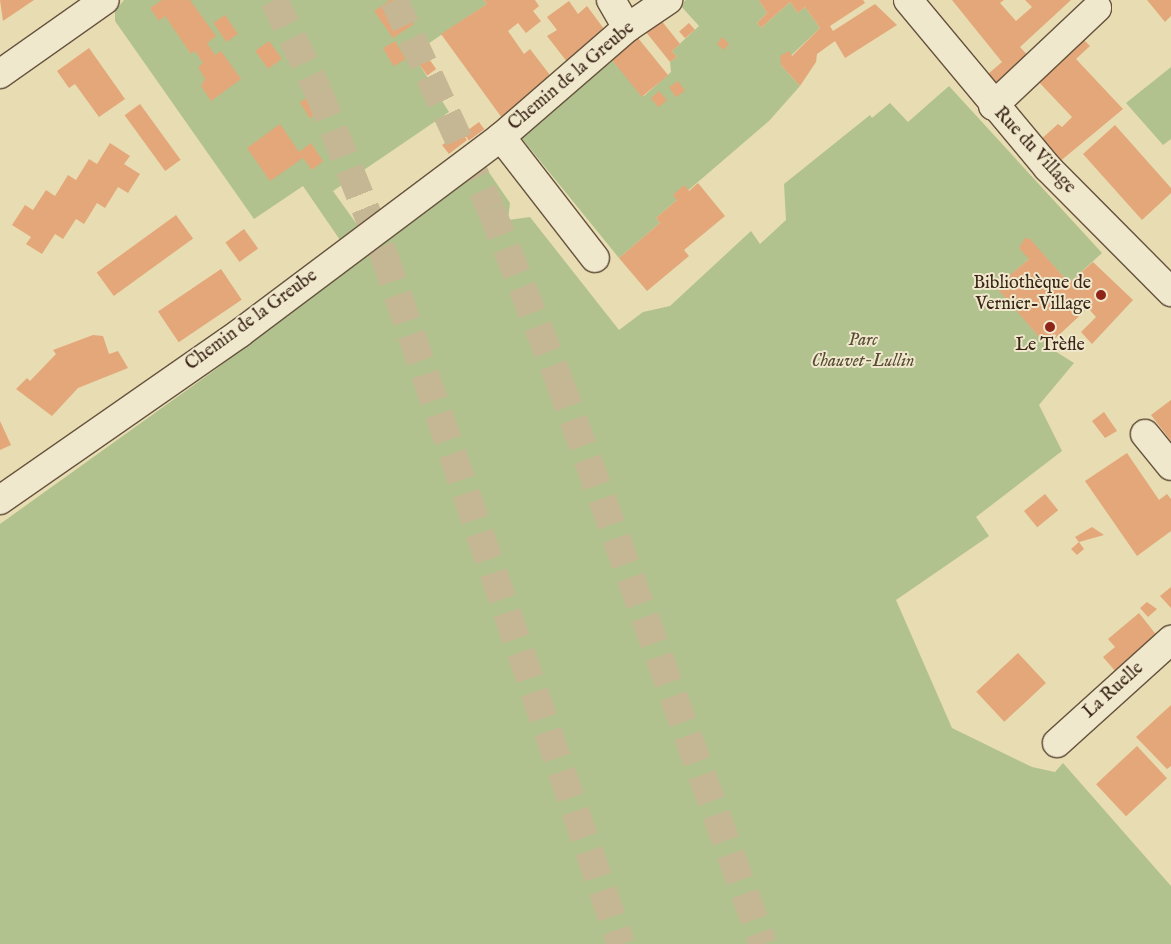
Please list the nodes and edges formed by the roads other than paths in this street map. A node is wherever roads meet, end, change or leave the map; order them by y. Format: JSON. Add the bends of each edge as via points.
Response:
{"nodes":[{"id":1,"x":105,"y":0,"type":"edge"},
{"id":2,"x":611,"y":0,"type":"edge"},
{"id":3,"x":668,"y":0,"type":"edge"},
{"id":4,"x":908,"y":0,"type":"edge"},
{"id":5,"x":1097,"y":8,"type":"dead end"},
{"id":6,"x":626,"y":28,"type":"junction"},
{"id":7,"x":0,"y":74,"type":"edge"},
{"id":8,"x":993,"y":106,"type":"junction"},
{"id":9,"x":501,"y":137,"type":"junction"},
{"id":10,"x":595,"y":258,"type":"dead end"},
{"id":11,"x":1171,"y":292,"type":"edge"},
{"id":12,"x":1145,"y":434,"type":"dead end"},
{"id":13,"x":1171,"y":466,"type":"edge"},
{"id":14,"x":0,"y":500,"type":"edge"},
{"id":15,"x":1171,"y":640,"type":"edge"},
{"id":16,"x":1057,"y":742,"type":"dead end"}],
"edges":[{"from":1,"to":7,"type":"street"},
{"from":2,"to":6,"type":"street"},
{"from":3,"to":6,"type":"street","name":"Chemin de la Greube"},
{"from":4,"to":8,"type":"street","name":"Rue du Village"},
{"from":5,"to":8,"type":"street"},
{"from":6,"to":9,"type":"street","name":"Chemin de la Greube"},
{"from":8,"to":11,"type":"street","name":"Rue du Village"},
{"from":9,"to":10,"type":"street","name":"Chemin de la Greube"},
{"from":9,"to":14,"type":"street","name":"Chemin de la Greube","via":[[240,333]]},
{"from":12,"to":13,"type":"street"},
{"from":15,"to":16,"type":"street","name":"La Ruelle"}]}
